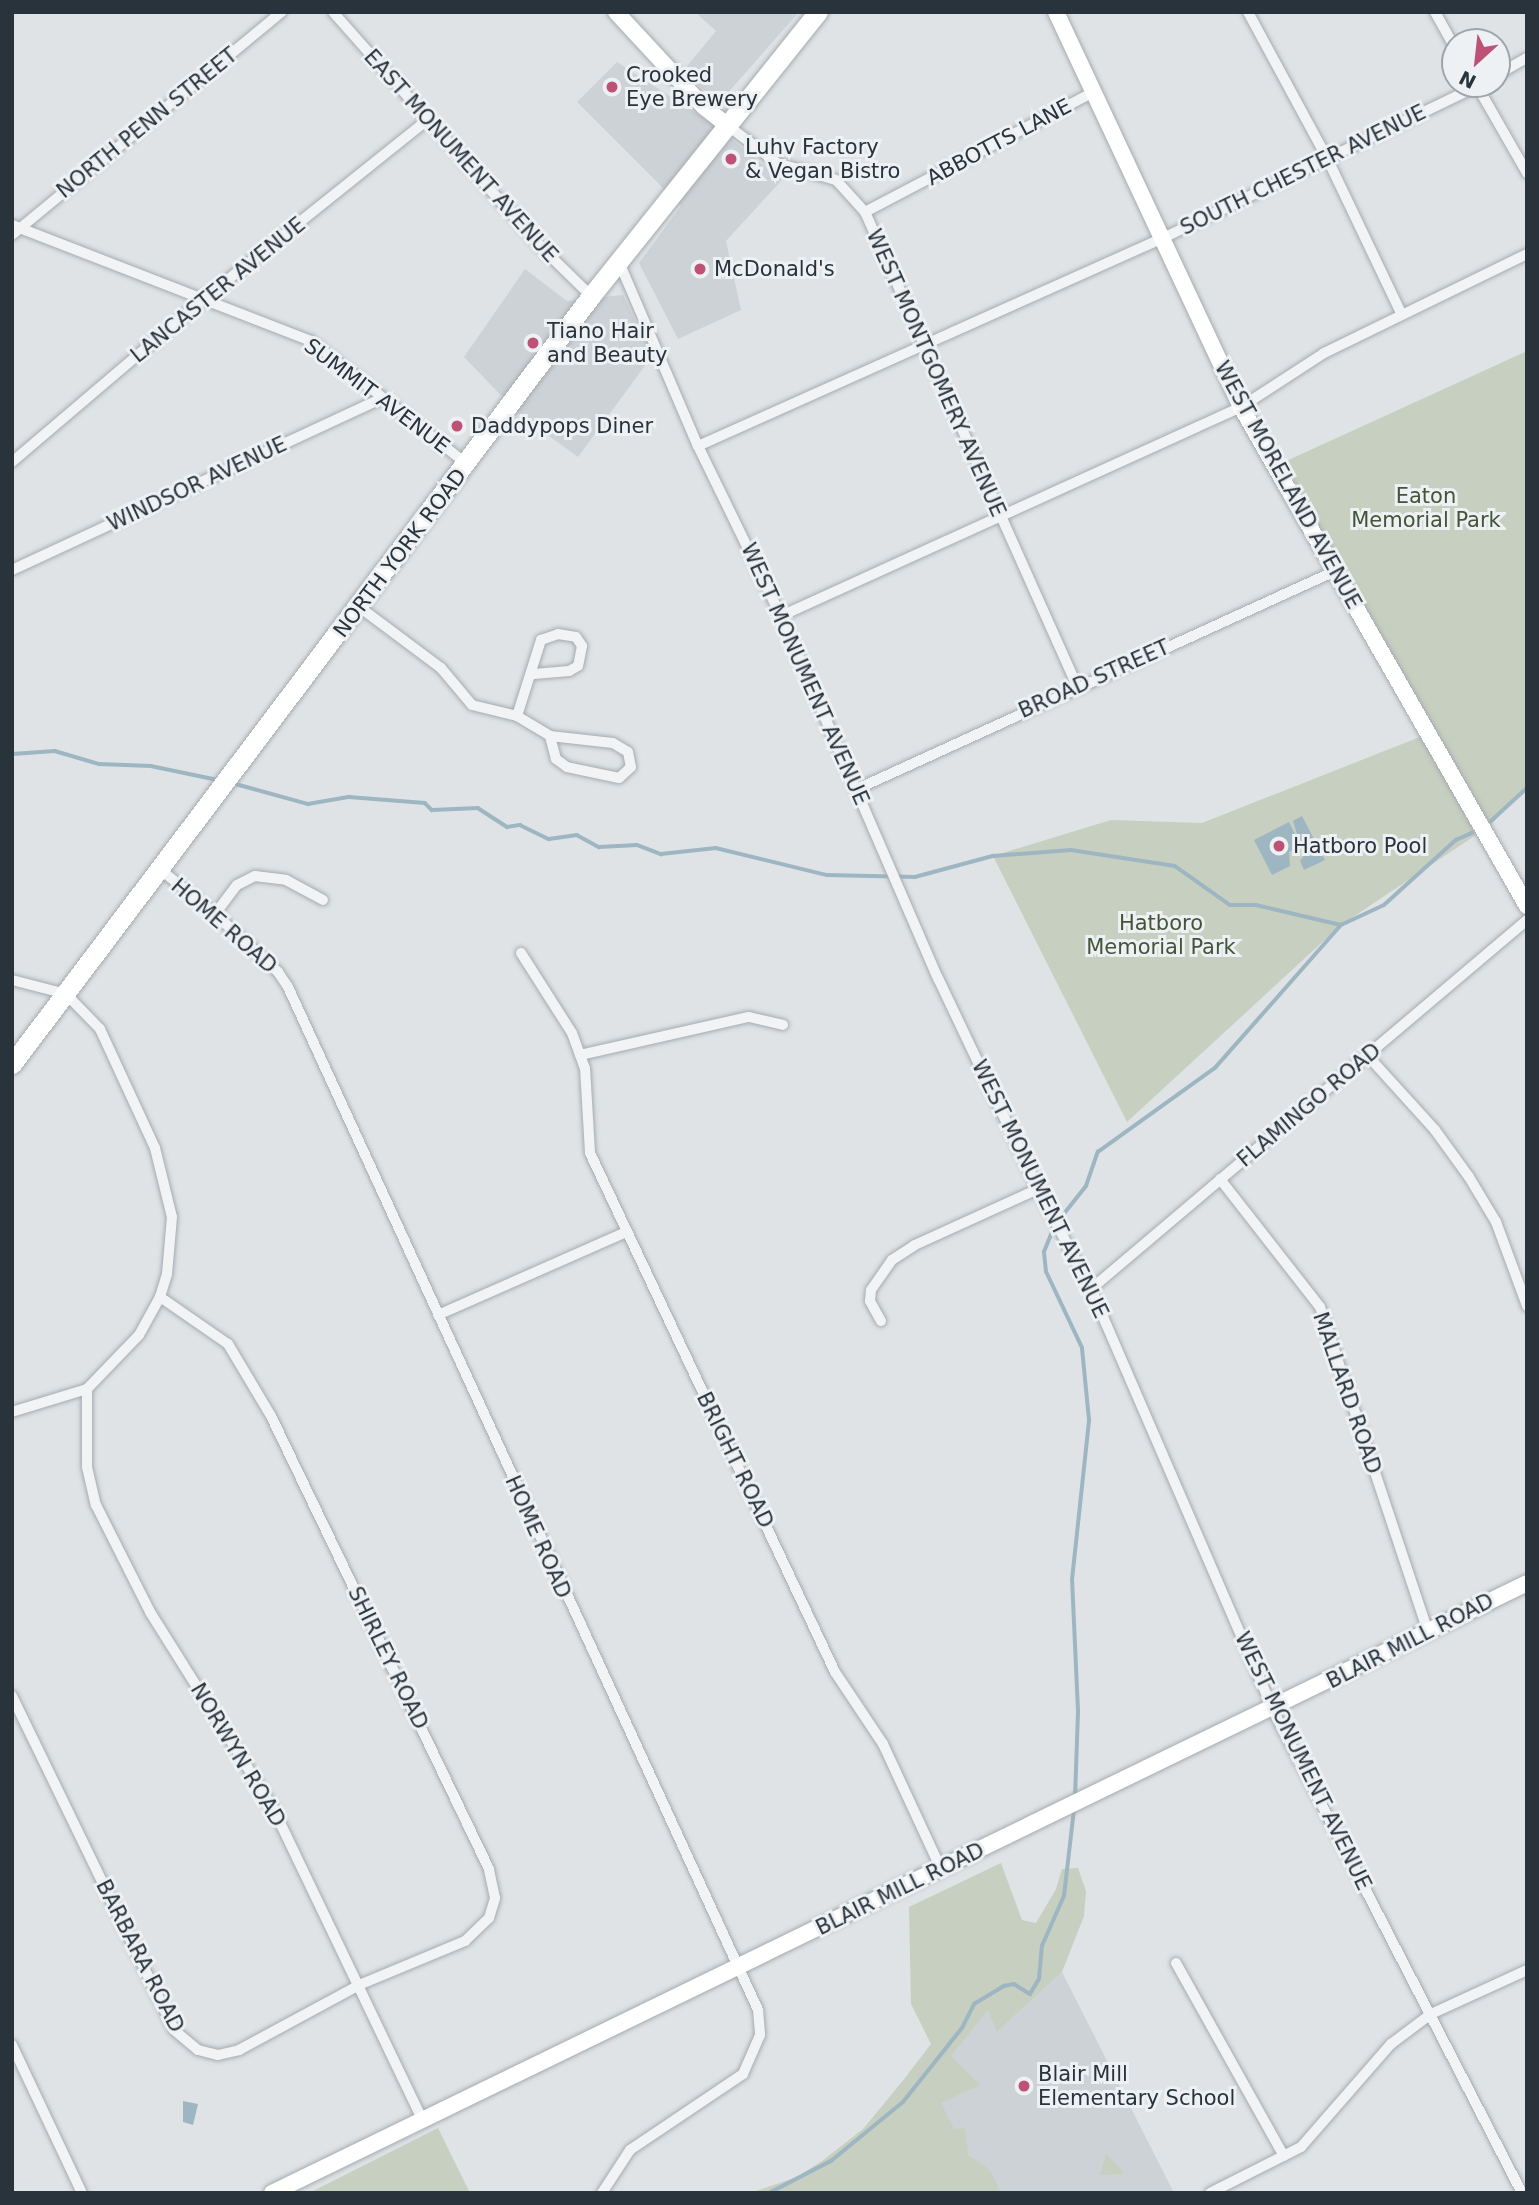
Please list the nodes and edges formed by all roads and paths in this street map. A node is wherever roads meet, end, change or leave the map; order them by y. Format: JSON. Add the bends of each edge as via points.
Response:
{"nodes":[{"id":1,"x":282,"y":12,"type":"edge"},
{"id":2,"x":333,"y":12,"type":"edge"},
{"id":3,"x":616,"y":12,"type":"edge"},
{"id":4,"x":818,"y":12,"type":"edge"},
{"id":5,"x":1248,"y":12,"type":"edge"},
{"id":6,"x":1435,"y":12,"type":"edge"},
{"id":7,"x":1060,"y":14,"type":"edge"},
{"id":8,"x":1444,"y":28,"type":"edge"},
{"id":9,"x":1527,"y":58,"type":"edge"},
{"id":10,"x":1511,"y":67,"type":"edge"},
{"id":11,"x":1095,"y":91,"type":"junction"},
{"id":12,"x":1452,"y":98,"type":"edge"},
{"id":13,"x":1485,"y":98,"type":"edge"},
{"id":14,"x":427,"y":120,"type":"junction"},
{"id":15,"x":727,"y":124,"type":"junction"},
{"id":16,"x":1328,"y":160,"type":"junction"},
{"id":17,"x":1527,"y":173,"type":"edge"},
{"id":18,"x":865,"y":212,"type":"junction"},
{"id":19,"x":15,"y":229,"type":"edge"},
{"id":20,"x":1163,"y":238,"type":"junction"},
{"id":21,"x":1527,"y":254,"type":"edge"},
{"id":22,"x":619,"y":262,"type":"junction"},
{"id":23,"x":591,"y":296,"type":"junction"},
{"id":24,"x":205,"y":298,"type":"junction"},
{"id":25,"x":1401,"y":313,"type":"junction"},
{"id":26,"x":922,"y":343,"type":"junction"},
{"id":27,"x":382,"y":398,"type":"junction"},
{"id":28,"x":1241,"y":407,"type":"junction"},
{"id":29,"x":698,"y":446,"type":"junction"},
{"id":30,"x":12,"y":462,"type":"edge"},
{"id":31,"x":467,"y":464,"type":"junction"},
{"id":32,"x":998,"y":515,"type":"junction"},
{"id":33,"x":12,"y":570,"type":"edge"},
{"id":34,"x":1333,"y":572,"type":"junction"},
{"id":35,"x":358,"y":606,"type":"junction"},
{"id":36,"x":781,"y":616,"type":"junction"},
{"id":37,"x":531,"y":674,"type":"junction"},
{"id":38,"x":1077,"y":686,"type":"junction"},
{"id":39,"x":517,"y":716,"type":"junction"},
{"id":40,"x":550,"y":736,"type":"junction"},
{"id":41,"x":857,"y":789,"type":"junction"},
{"id":42,"x":161,"y":870,"type":"junction"},
{"id":43,"x":323,"y":900,"type":"dead end"},
{"id":44,"x":1527,"y":906,"type":"edge"},
{"id":45,"x":215,"y":914,"type":"junction"},
{"id":46,"x":1527,"y":920,"type":"edge"},
{"id":47,"x":521,"y":953,"type":"dead end"},
{"id":48,"x":12,"y":980,"type":"edge"},
{"id":49,"x":66,"y":994,"type":"junction"},
{"id":50,"x":783,"y":1025,"type":"dead end"},
{"id":51,"x":580,"y":1055,"type":"junction"},
{"id":52,"x":1368,"y":1056,"type":"junction"},
{"id":53,"x":12,"y":1063,"type":"edge"},
{"id":54,"x":1220,"y":1180,"type":"junction"},
{"id":55,"x":1038,"y":1189,"type":"junction"},
{"id":56,"x":626,"y":1233,"type":"junction"},
{"id":57,"x":1091,"y":1289,"type":"junction"},
{"id":58,"x":160,"y":1297,"type":"junction"},
{"id":59,"x":1527,"y":1306,"type":"edge"},
{"id":60,"x":438,"y":1315,"type":"junction"},
{"id":61,"x":881,"y":1321,"type":"dead end"},
{"id":62,"x":87,"y":1389,"type":"junction"},
{"id":63,"x":12,"y":1412,"type":"edge"},
{"id":64,"x":1527,"y":1583,"type":"edge"},
{"id":65,"x":1428,"y":1631,"type":"junction"},
{"id":66,"x":12,"y":1696,"type":"edge"},
{"id":67,"x":1273,"y":1710,"type":"junction"},
{"id":68,"x":941,"y":1869,"type":"junction"},
{"id":69,"x":1176,"y":1963,"type":"dead end"},
{"id":70,"x":740,"y":1968,"type":"junction"},
{"id":71,"x":1527,"y":1970,"type":"edge"},
{"id":72,"x":359,"y":1985,"type":"junction"},
{"id":73,"x":1431,"y":2014,"type":"junction"},
{"id":74,"x":12,"y":2045,"type":"edge"},
{"id":75,"x":421,"y":2116,"type":"junction"},
{"id":76,"x":1284,"y":2156,"type":"junction"},
{"id":77,"x":1522,"y":2186,"type":"edge"},
{"id":78,"x":82,"y":2193,"type":"edge"},
{"id":79,"x":272,"y":2193,"type":"edge"},
{"id":80,"x":601,"y":2193,"type":"edge"},
{"id":81,"x":1210,"y":2193,"type":"edge"}],
"edges":[{"from":1,"to":19,"type":"street","name":"NORTH PENN STREET"},
{"from":2,"to":14,"type":"street","name":"EAST MONUMENT AVENUE"},
{"from":3,"to":15,"type":"main road","via":[[704,107]]},
{"from":4,"to":15,"type":"highway","name":"NORTH YORK ROAD"},
{"from":5,"to":16,"type":"street"},
{"from":6,"to":8,"type":"street"},
{"from":7,"to":11,"type":"main road","name":"WEST MORELAND AVENUE"},
{"from":9,"to":10,"type":"street"},
{"from":11,"to":18,"type":"street","name":"ABBOTTS LANE"},
{"from":11,"to":20,"type":"main road","name":"WEST MORELAND AVENUE"},
{"from":12,"to":16,"type":"street","name":"SOUTH CHESTER AVENUE"},
{"from":13,"to":17,"type":"street"},
{"from":14,"to":23,"type":"street","name":"EAST MONUMENT AVENUE","via":[[557,265]]},
{"from":14,"to":24,"type":"street","name":"LANCASTER AVENUE"},
{"from":15,"to":18,"type":"street","name":"WEST MONTGOMERY AVENUE","via":[[785,167],[836,180]]},
{"from":15,"to":22,"type":"highway","name":"NORTH YORK ROAD"},
{"from":16,"to":20,"type":"street","name":"SOUTH CHESTER AVENUE"},
{"from":16,"to":25,"type":"street"},
{"from":18,"to":26,"type":"street","name":"WEST MONTGOMERY AVENUE"},
{"from":19,"to":24,"type":"street","name":"SUMMIT AVENUE"},
{"from":20,"to":26,"type":"street","name":"SOUTH CHESTER AVENUE"},
{"from":20,"to":28,"type":"main road","name":"WEST MORELAND AVENUE"},
{"from":21,"to":25,"type":"street"},
{"from":22,"to":23,"type":"highway","name":"NORTH YORK ROAD"},
{"from":22,"to":29,"type":"street","name":"WEST MONUMENT AVENUE"},
{"from":23,"to":31,"type":"highway","name":"NORTH YORK ROAD"},
{"from":24,"to":27,"type":"street","name":"SUMMIT AVENUE","via":[[311,341]]},
{"from":24,"to":30,"type":"street","name":"LANCASTER AVENUE"},
{"from":25,"to":28,"type":"street","via":[[1324,353]]},
{"from":26,"to":29,"type":"street","name":"SOUTH CHESTER AVENUE"},
{"from":26,"to":32,"type":"street","name":"WEST MONTGOMERY AVENUE"},
{"from":27,"to":31,"type":"street","name":"SUMMIT AVENUE"},
{"from":27,"to":33,"type":"street","name":"WINDSOR AVENUE"},
{"from":28,"to":32,"type":"street"},
{"from":28,"to":34,"type":"main road","name":"WEST MORELAND AVENUE"},
{"from":29,"to":36,"type":"street","name":"WEST MONUMENT AVENUE"},
{"from":31,"to":35,"type":"highway","name":"NORTH YORK ROAD"},
{"from":32,"to":36,"type":"street"},
{"from":32,"to":38,"type":"street","name":"WEST MONTGOMERY AVENUE"},
{"from":34,"to":38,"type":"street","name":"BROAD STREET"},
{"from":34,"to":44,"type":"main road","name":"WEST MORELAND AVENUE"},
{"from":35,"to":39,"type":"street","via":[[441,668],[472,705]]},
{"from":35,"to":42,"type":"highway","name":"NORTH YORK ROAD"},
{"from":36,"to":41,"type":"street","name":"WEST MONUMENT AVENUE"},
{"from":37,"to":37,"type":"street","via":[[541,640],[558,634],[576,636],[582,646],[578,666]]},
{"from":37,"to":39,"type":"street"},
{"from":38,"to":41,"type":"street","name":"BROAD STREET"},
{"from":39,"to":40,"type":"street"},
{"from":40,"to":40,"type":"street","via":[[613,743],[628,752],[631,766],[619,778],[567,767],[556,759]]},
{"from":41,"to":55,"type":"street","name":"WEST MONUMENT AVENUE"},
{"from":42,"to":45,"type":"street","name":"HOME ROAD"},
{"from":42,"to":49,"type":"highway","name":"NORTH YORK ROAD"},
{"from":43,"to":45,"type":"street","via":[[286,880],[255,876],[237,885]]},
{"from":45,"to":60,"type":"street","name":"HOME ROAD","via":[[278,972],[288,987]]},
{"from":46,"to":52,"type":"street","name":"FLAMINGO ROAD"},
{"from":47,"to":51,"type":"street","name":"BRIGHT ROAD","via":[[572,1033]]},
{"from":48,"to":49,"type":"street"},
{"from":49,"to":53,"type":"highway","name":"NORTH YORK ROAD"},
{"from":49,"to":58,"type":"street","via":[[100,1029],[166,1181],[171,1255]]},
{"from":50,"to":51,"type":"street","via":[[749,1017]]},
{"from":51,"to":56,"type":"street","name":"BRIGHT ROAD","via":[[585,1068],[590,1153]]},
{"from":52,"to":54,"type":"street","name":"FLAMINGO ROAD"},
{"from":52,"to":59,"type":"street","via":[[1435,1130],[1469,1177],[1496,1222]]},
{"from":54,"to":57,"type":"street","name":"FLAMINGO ROAD"},
{"from":54,"to":65,"type":"street","name":"MALLARD ROAD","via":[[1320,1307]]},
{"from":55,"to":57,"type":"street","name":"WEST MONUMENT AVENUE"},
{"from":55,"to":61,"type":"street","via":[[892,1260],[871,1290],[870,1301]]},
{"from":56,"to":60,"type":"street"},
{"from":56,"to":68,"type":"street","name":"BRIGHT ROAD","via":[[835,1672],[883,1744]]},
{"from":57,"to":67,"type":"street","name":"WEST MONUMENT AVENUE"},
{"from":58,"to":62,"type":"street","via":[[139,1335]]},
{"from":58,"to":72,"type":"street","name":"SHIRLEY ROAD","via":[[228,1344],[271,1416],[493,1878],[493,1908],[475,1935]]},
{"from":60,"to":70,"type":"street","name":"HOME ROAD"},
{"from":62,"to":63,"type":"street"},
{"from":62,"to":72,"type":"street","name":"NORWYN ROAD","via":[[87,1467],[96,1505],[150,1612],[274,1810]]},
{"from":64,"to":65,"type":"main road","name":"BLAIR MILL ROAD"},
{"from":65,"to":67,"type":"main road","name":"BLAIR MILL ROAD"},
{"from":66,"to":72,"type":"street","name":"BARBARA ROAD","via":[[180,2038],[207,2053],[228,2053]]},
{"from":67,"to":68,"type":"main road","name":"BLAIR MILL ROAD"},
{"from":67,"to":73,"type":"street","name":"WEST MONUMENT AVENUE"},
{"from":68,"to":70,"type":"main road","name":"BLAIR MILL ROAD"},
{"from":69,"to":76,"type":"street"},
{"from":70,"to":75,"type":"main road","name":"BLAIR MILL ROAD"},
{"from":70,"to":80,"type":"street","name":"HOME ROAD","via":[[758,2010],[760,2035],[743,2074],[630,2150]]},
{"from":71,"to":73,"type":"street"},
{"from":72,"to":75,"type":"street","name":"NORWYN ROAD"},
{"from":73,"to":76,"type":"street","via":[[1391,2044],[1316,2132]]},
{"from":73,"to":77,"type":"street","name":"WEST MONUMENT AVENUE"},
{"from":74,"to":78,"type":"street"},
{"from":75,"to":79,"type":"main road","name":"BLAIR MILL ROAD"},
{"from":76,"to":81,"type":"street"}]}
